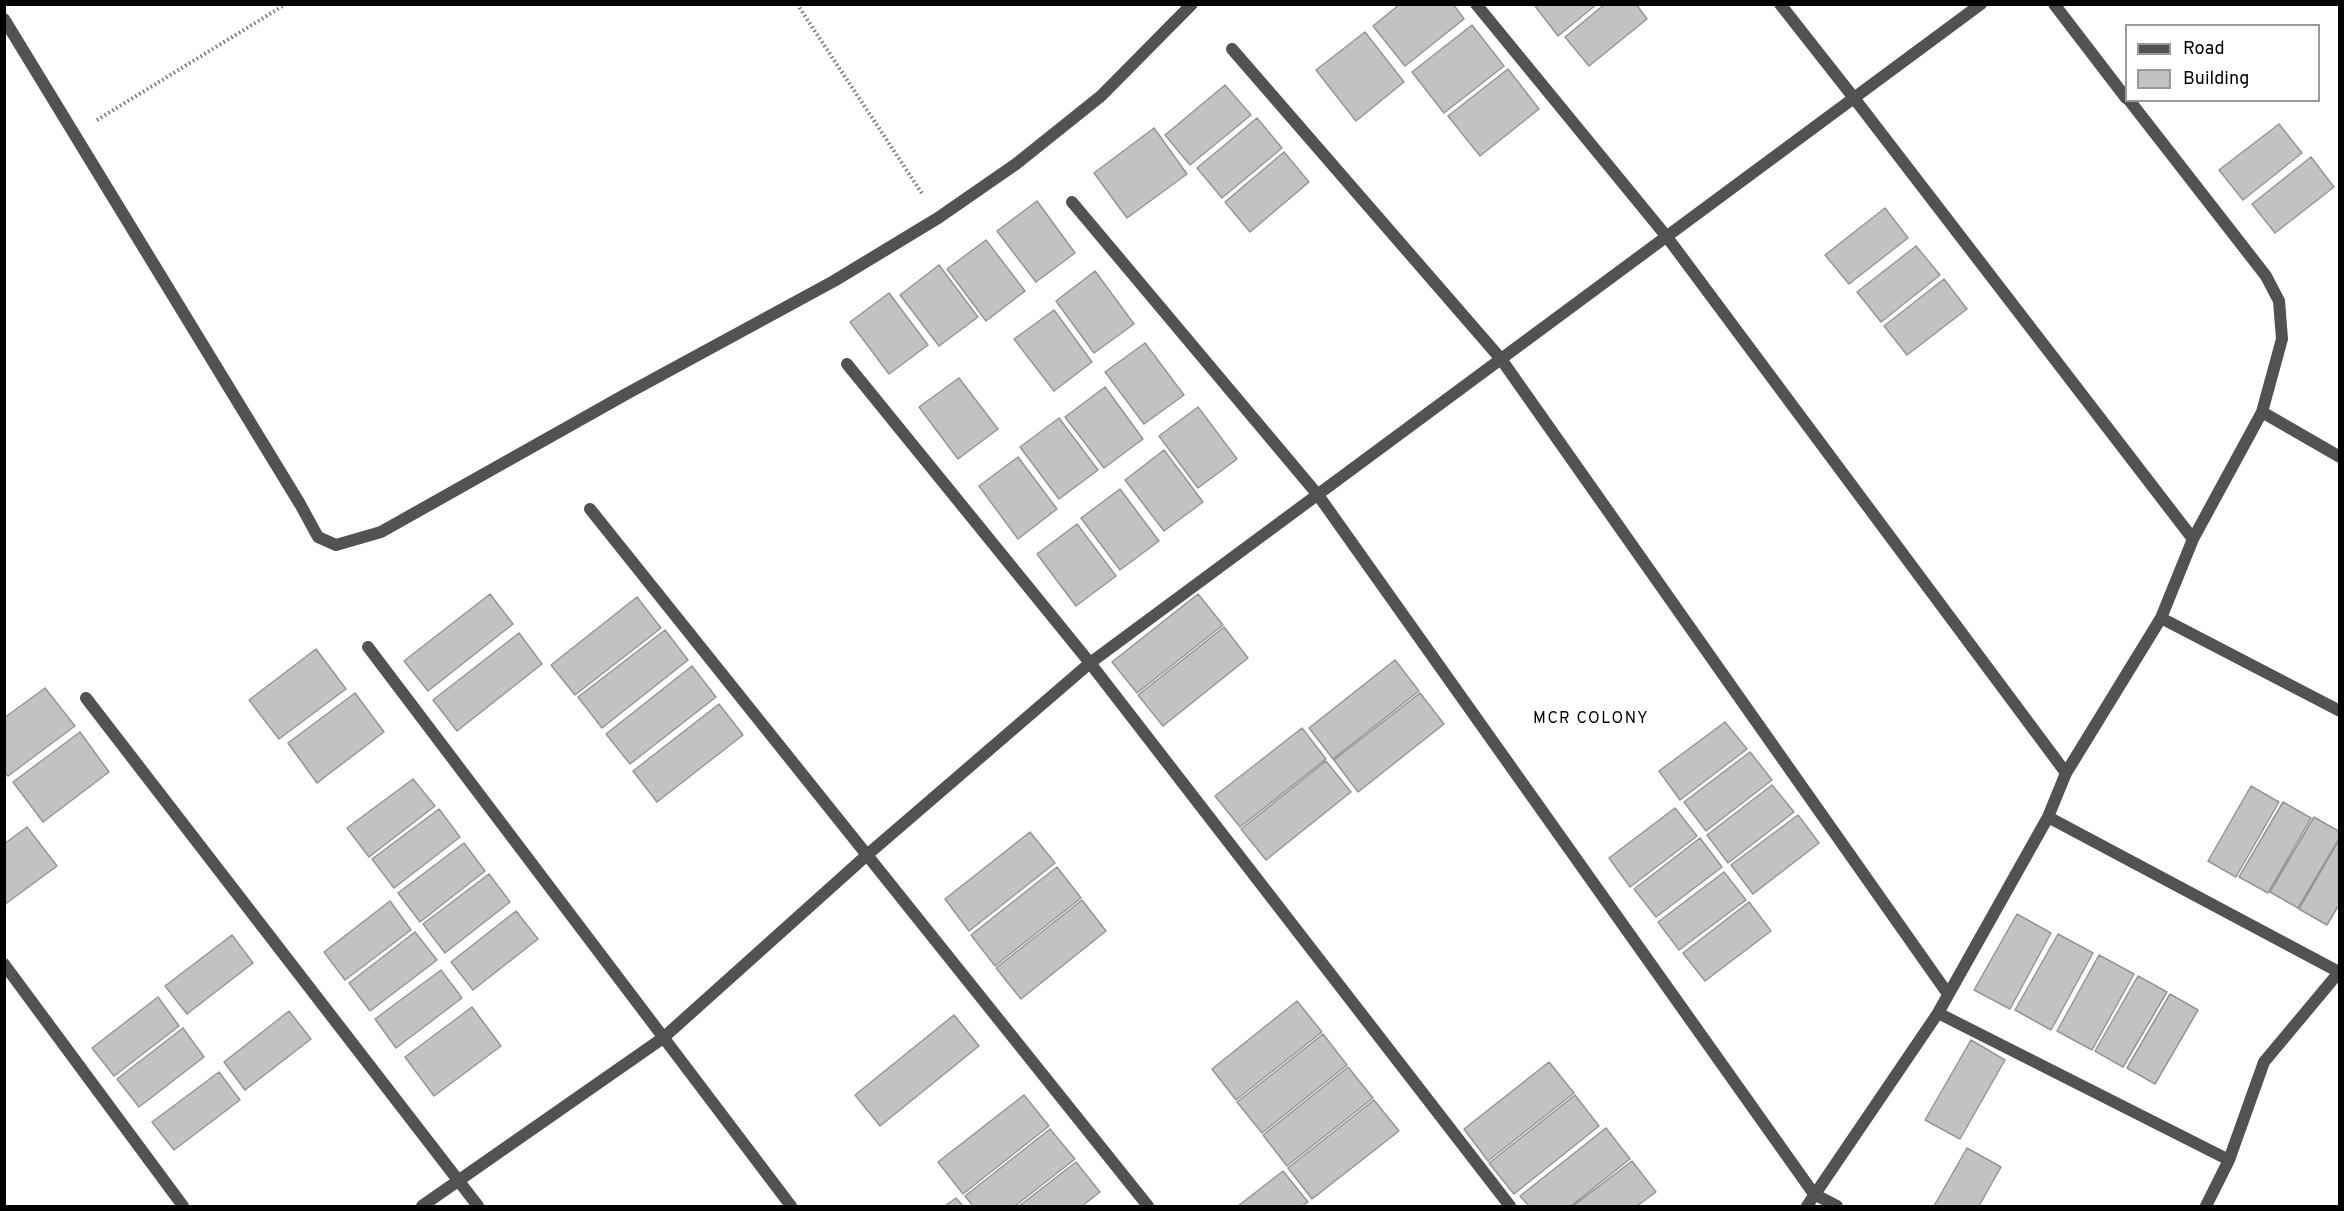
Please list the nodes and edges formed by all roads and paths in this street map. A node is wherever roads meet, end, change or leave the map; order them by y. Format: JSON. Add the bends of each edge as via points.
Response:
{"nodes":[{"id":1,"x":286,"y":4,"type":"edge"},
{"id":2,"x":797,"y":4,"type":"edge"},
{"id":3,"x":1192,"y":4,"type":"edge"},
{"id":4,"x":1476,"y":4,"type":"edge"},
{"id":5,"x":1780,"y":4,"type":"edge"},
{"id":6,"x":1981,"y":4,"type":"edge"},
{"id":7,"x":2054,"y":4,"type":"edge"},
{"id":8,"x":4,"y":19,"type":"edge"},
{"id":9,"x":1232,"y":49,"type":"dead end"},
{"id":10,"x":2125,"y":95,"type":"edge"},
{"id":11,"x":1854,"y":98,"type":"junction"},
{"id":12,"x":2130,"y":102,"type":"edge"},
{"id":13,"x":73,"y":135,"type":"junction"},
{"id":14,"x":1072,"y":202,"type":"dead end"},
{"id":15,"x":938,"y":218,"type":"junction"},
{"id":16,"x":1667,"y":237,"type":"junction"},
{"id":17,"x":1501,"y":359,"type":"junction"},
{"id":18,"x":847,"y":364,"type":"dead end"},
{"id":19,"x":2262,"y":412,"type":"junction"},
{"id":20,"x":2340,"y":457,"type":"edge"},
{"id":21,"x":1318,"y":495,"type":"junction"},
{"id":22,"x":590,"y":508,"type":"dead end"},
{"id":23,"x":2193,"y":540,"type":"junction"},
{"id":24,"x":2161,"y":618,"type":"junction"},
{"id":25,"x":368,"y":647,"type":"dead end"},
{"id":26,"x":1090,"y":663,"type":"junction"},
{"id":27,"x":86,"y":698,"type":"dead end"},
{"id":28,"x":2340,"y":711,"type":"edge"},
{"id":29,"x":2066,"y":773,"type":"junction"},
{"id":30,"x":2048,"y":817,"type":"junction"},
{"id":31,"x":867,"y":855,"type":"junction"},
{"id":32,"x":4,"y":964,"type":"edge"},
{"id":33,"x":2339,"y":971,"type":"edge"},
{"id":34,"x":1948,"y":994,"type":"junction"},
{"id":35,"x":1938,"y":1013,"type":"junction"},
{"id":36,"x":663,"y":1038,"type":"junction"},
{"id":37,"x":2229,"y":1160,"type":"junction"},
{"id":38,"x":458,"y":1182,"type":"junction"},
{"id":39,"x":1814,"y":1194,"type":"junction"},
{"id":40,"x":183,"y":1206,"type":"edge"},
{"id":41,"x":422,"y":1206,"type":"edge"},
{"id":42,"x":478,"y":1206,"type":"edge"},
{"id":43,"x":791,"y":1206,"type":"edge"},
{"id":44,"x":1148,"y":1206,"type":"edge"},
{"id":45,"x":1510,"y":1206,"type":"edge"},
{"id":46,"x":1807,"y":1206,"type":"edge"},
{"id":47,"x":1837,"y":1206,"type":"edge"},
{"id":48,"x":2206,"y":1206,"type":"edge"}],
"edges":[{"from":1,"to":13,"type":"path"},
{"from":2,"to":15,"type":"path"},
{"from":3,"to":15,"type":"street","via":[[1101,96],[1016,164]]},
{"from":4,"to":16,"type":"street"},
{"from":5,"to":11,"type":"street"},
{"from":6,"to":11,"type":"street"},
{"from":7,"to":10,"type":"street"},
{"from":8,"to":13,"type":"street"},
{"from":9,"to":17,"type":"street"},
{"from":11,"to":16,"type":"street"},
{"from":11,"to":23,"type":"street"},
{"from":12,"to":19,"type":"street","via":[[2266,276],[2279,301],[2282,339]]},
{"from":13,"to":15,"type":"street","via":[[318,537],[336,545],[381,532],[834,281]]},
{"from":14,"to":21,"type":"street"},
{"from":16,"to":17,"type":"street"},
{"from":16,"to":29,"type":"street"},
{"from":17,"to":21,"type":"street"},
{"from":17,"to":34,"type":"street"},
{"from":18,"to":26,"type":"street"},
{"from":19,"to":20,"type":"street"},
{"from":19,"to":23,"type":"street"},
{"from":21,"to":26,"type":"street"},
{"from":21,"to":39,"type":"street"},
{"from":22,"to":31,"type":"street"},
{"from":23,"to":24,"type":"street"},
{"from":24,"to":28,"type":"street"},
{"from":24,"to":29,"type":"street"},
{"from":25,"to":36,"type":"street"},
{"from":26,"to":31,"type":"street"},
{"from":26,"to":45,"type":"street"},
{"from":27,"to":38,"type":"street"},
{"from":29,"to":30,"type":"street"},
{"from":30,"to":33,"type":"street"},
{"from":30,"to":34,"type":"street"},
{"from":31,"to":36,"type":"street"},
{"from":31,"to":44,"type":"street"},
{"from":32,"to":40,"type":"street"},
{"from":33,"to":37,"type":"street","via":[[2264,1062]]},
{"from":34,"to":35,"type":"street"},
{"from":35,"to":37,"type":"street"},
{"from":35,"to":39,"type":"street"},
{"from":36,"to":38,"type":"street"},
{"from":36,"to":43,"type":"street"},
{"from":37,"to":48,"type":"street"},
{"from":38,"to":41,"type":"street"},
{"from":38,"to":42,"type":"street"},
{"from":39,"to":46,"type":"street"},
{"from":39,"to":47,"type":"street"}]}
